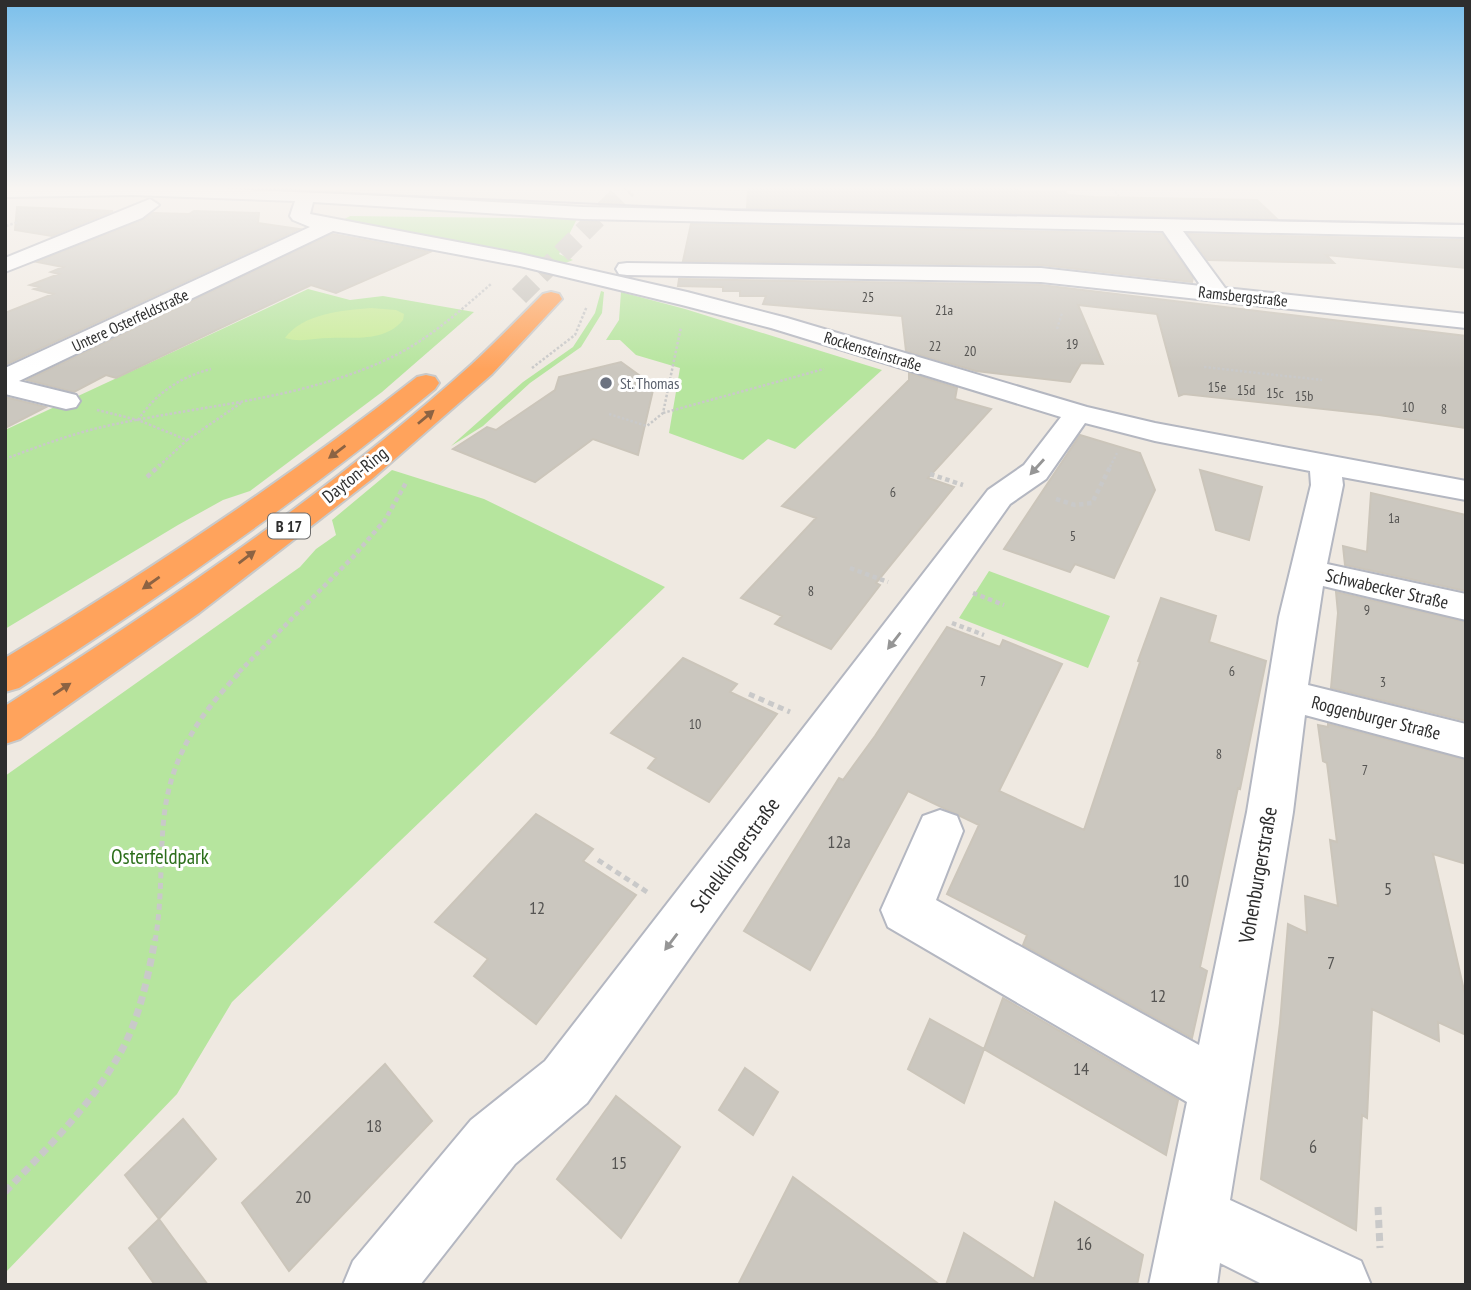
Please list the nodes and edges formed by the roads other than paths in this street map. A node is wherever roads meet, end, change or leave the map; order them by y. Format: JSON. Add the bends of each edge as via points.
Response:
{"nodes":[{"id":1,"x":50,"y":248,"type":"edge"},
{"id":2,"x":281,"y":248,"type":"edge"},
{"id":3,"x":456,"y":248,"type":"edge"},
{"id":4,"x":1185,"y":248,"type":"edge"},
{"id":5,"x":5,"y":266,"type":"edge"},
{"id":6,"x":602,"y":278,"type":"junction"},
{"id":7,"x":1217,"y":293,"type":"junction"},
{"id":8,"x":519,"y":296,"type":"tunnel mouth"},
{"id":9,"x":551,"y":299,"type":"tunnel mouth"},
{"id":10,"x":1466,"y":321,"type":"edge"},
{"id":11,"x":5,"y":378,"type":"edge"},
{"id":12,"x":5,"y":386,"type":"edge"},
{"id":13,"x":66,"y":401,"type":"dead end"},
{"id":14,"x":1079,"y":413,"type":"junction"},
{"id":15,"x":1325,"y":465,"type":"junction"},
{"id":16,"x":1466,"y":491,"type":"edge"},
{"id":17,"x":1307,"y":571,"type":"junction"},
{"id":18,"x":1466,"y":607,"type":"edge"},
{"id":19,"x":5,"y":677,"type":"edge"},
{"id":20,"x":1286,"y":695,"type":"junction"},
{"id":21,"x":5,"y":727,"type":"edge"},
{"id":22,"x":1466,"y":741,"type":"edge"},
{"id":23,"x":940,"y":831,"type":"dead end"},
{"id":24,"x":1219,"y":1088,"type":"junction"},
{"id":25,"x":1195,"y":1217,"type":"junction"},
{"id":26,"x":377,"y":1285,"type":"edge"},
{"id":27,"x":1183,"y":1285,"type":"edge"},
{"id":28,"x":1337,"y":1285,"type":"edge"}],
"edges":[{"from":1,"to":5,"type":"street"},
{"from":2,"to":11,"type":"street","name":"Untere Osterfeldstraße"},
{"from":3,"to":6,"type":"street","name":"Rockensteinstraße","via":[[572,266]]},
{"from":4,"to":7,"type":"street"},
{"from":6,"to":7,"type":"street","name":"Ramsbergstraße","via":[[628,265],[1041,275]]},
{"from":6,"to":14,"type":"street","name":"Rockensteinstraße"},
{"from":7,"to":10,"type":"street","name":"Ramsbergstraße"},
{"from":8,"to":19,"type":"highway","name":"Dayton-Ring","number":"B 17","one_way":true,"via":[[434,376],[302,479],[96,621]]},
{"from":21,"to":9,"type":"highway","name":"Dayton-Ring","number":"B 17","one_way":true,"via":[[131,644],[342,486],[473,377]]},
{"from":12,"to":13,"type":"street"},
{"from":14,"to":15,"type":"street","name":"Rockensteinstraße"},
{"from":14,"to":26,"type":"street","name":"Schelklingerstraße","one_way":true,"via":[[1035,472],[999,497],[566,1082],[493,1142]]},
{"from":15,"to":16,"type":"street","name":"Rockensteinstraße"},
{"from":15,"to":17,"type":"street","name":"Vohenburgerstraße","via":[[1327,485]]},
{"from":17,"to":18,"type":"street","name":"Schwabecker Straße"},
{"from":17,"to":20,"type":"street","name":"Vohenburgerstraße"},
{"from":20,"to":22,"type":"street","name":"Roggenburger Straße"},
{"from":20,"to":24,"type":"street","name":"Vohenburgerstraße","via":[[1270,812]]},
{"from":23,"to":24,"type":"street","via":[[906,910]]},
{"from":24,"to":25,"type":"street","name":"Vohenburgerstraße"},
{"from":25,"to":27,"type":"street","name":"Vohenburgerstraße"},
{"from":25,"to":28,"type":"street"}]}
